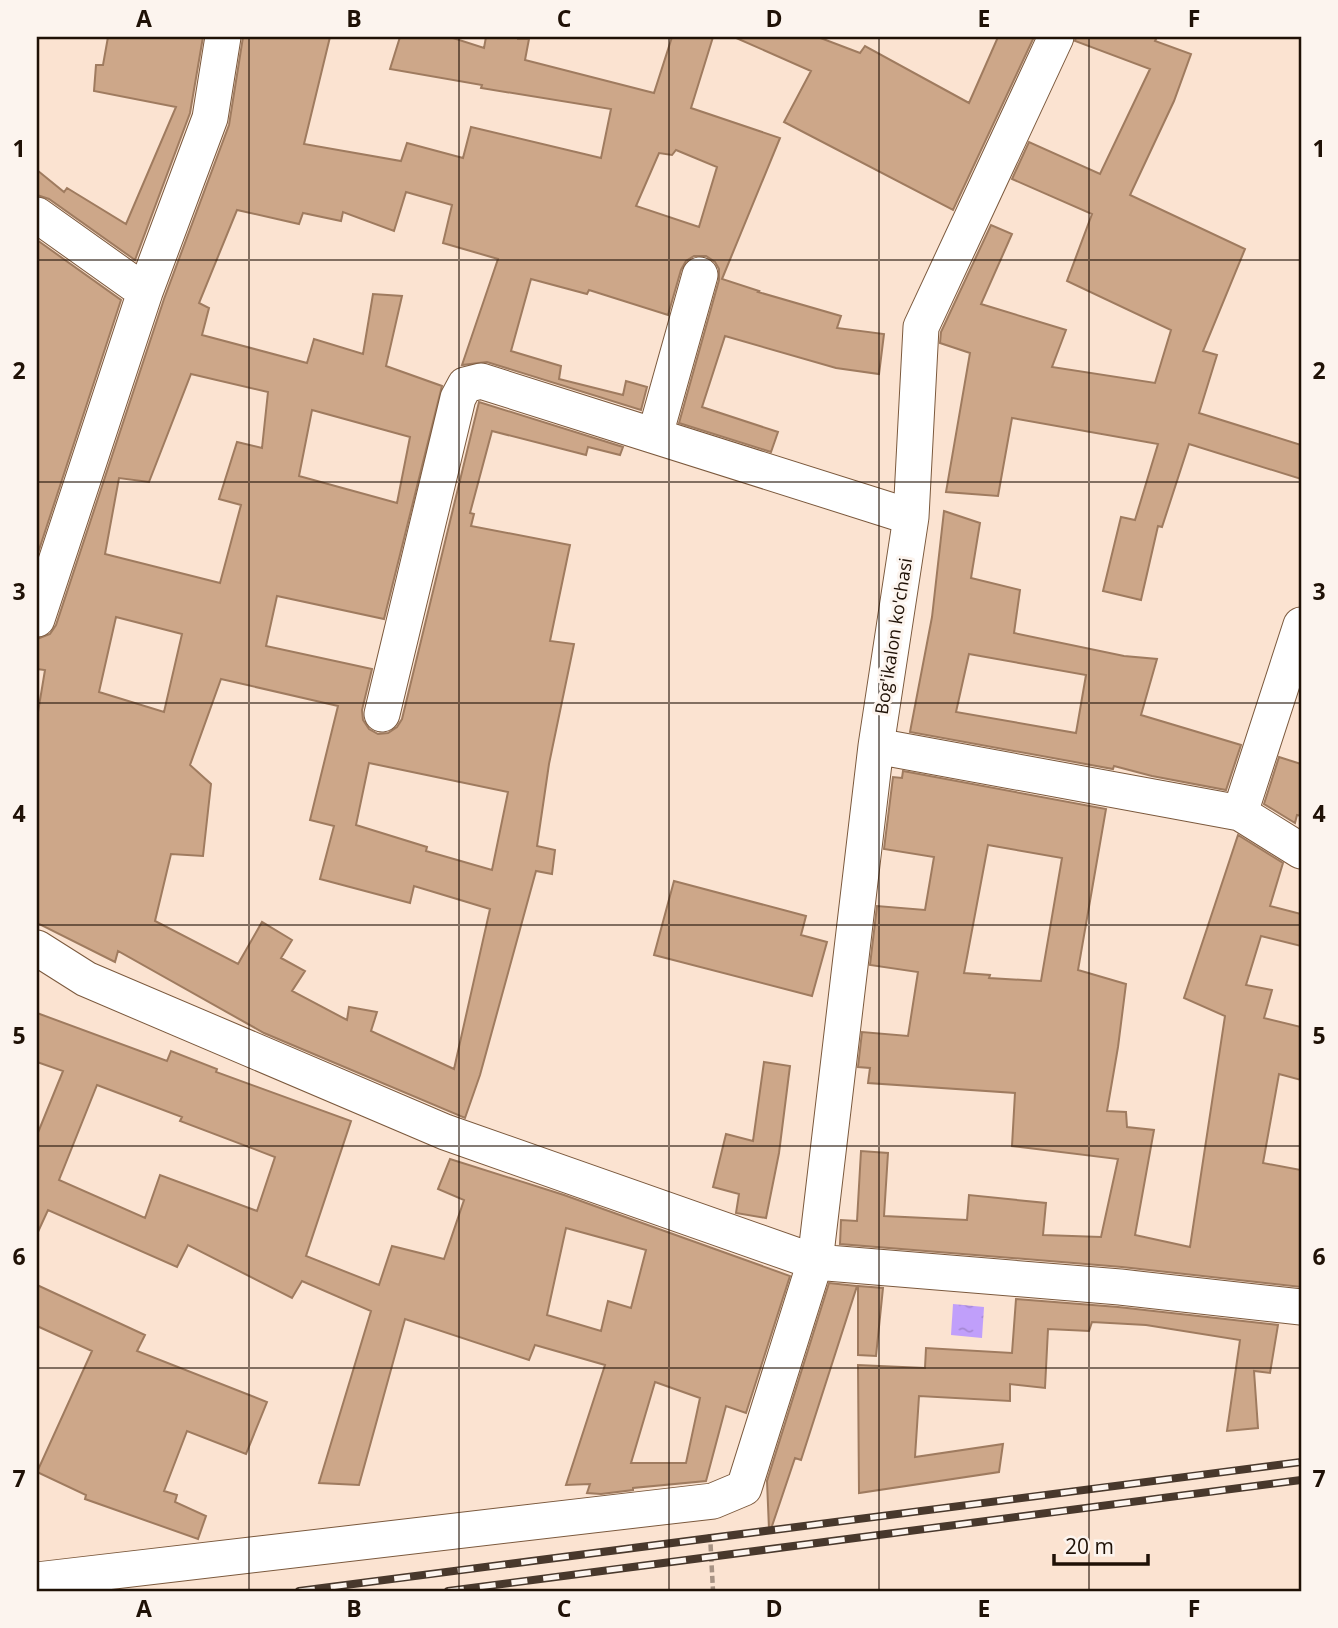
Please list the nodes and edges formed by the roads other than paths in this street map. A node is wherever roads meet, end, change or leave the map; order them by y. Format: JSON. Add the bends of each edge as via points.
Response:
{"nodes":[{"id":1,"x":223,"y":37,"type":"edge"},
{"id":2,"x":1056,"y":37,"type":"edge"},
{"id":3,"x":37,"y":215,"type":"edge"},
{"id":4,"x":700,"y":275,"type":"dead end"},
{"id":5,"x":145,"y":292,"type":"junction"},
{"id":6,"x":654,"y":435,"type":"junction"},
{"id":7,"x":911,"y":517,"type":"junction"},
{"id":8,"x":37,"y":618,"type":"edge"},
{"id":9,"x":1301,"y":625,"type":"edge"},
{"id":10,"x":382,"y":714,"type":"dead end"},
{"id":11,"x":876,"y":746,"type":"junction"},
{"id":12,"x":1240,"y":813,"type":"junction"},
{"id":13,"x":1301,"y":851,"type":"edge"},
{"id":14,"x":37,"y":948,"type":"edge"},
{"id":15,"x":815,"y":1262,"type":"junction"},
{"id":16,"x":1301,"y":1307,"type":"edge"},
{"id":17,"x":37,"y":1580,"type":"edge"}],
"edges":[{"from":1,"to":5,"type":"street","via":[[210,118]]},
{"from":2,"to":7,"type":"street","name":"Bog'ikalon ko'chasi","via":[[921,327]]},
{"from":3,"to":5,"type":"street"},
{"from":4,"to":6,"type":"street"},
{"from":5,"to":8,"type":"street"},
{"from":6,"to":7,"type":"street"},
{"from":6,"to":10,"type":"street","via":[[481,381],[465,385],[458,398]]},
{"from":7,"to":11,"type":"street","name":"Bog'ikalon ko'chasi"},
{"from":9,"to":12,"type":"street"},
{"from":11,"to":12,"type":"street"},
{"from":11,"to":15,"type":"street","name":"Bog'ikalon ko'chasi"},
{"from":12,"to":13,"type":"street"},
{"from":14,"to":15,"type":"street","via":[[86,979],[445,1132]]},
{"from":15,"to":16,"type":"street"},
{"from":15,"to":17,"type":"street","name":"Bog'ikalon ko'chasi","via":[[744,1488],[713,1501]]}]}
